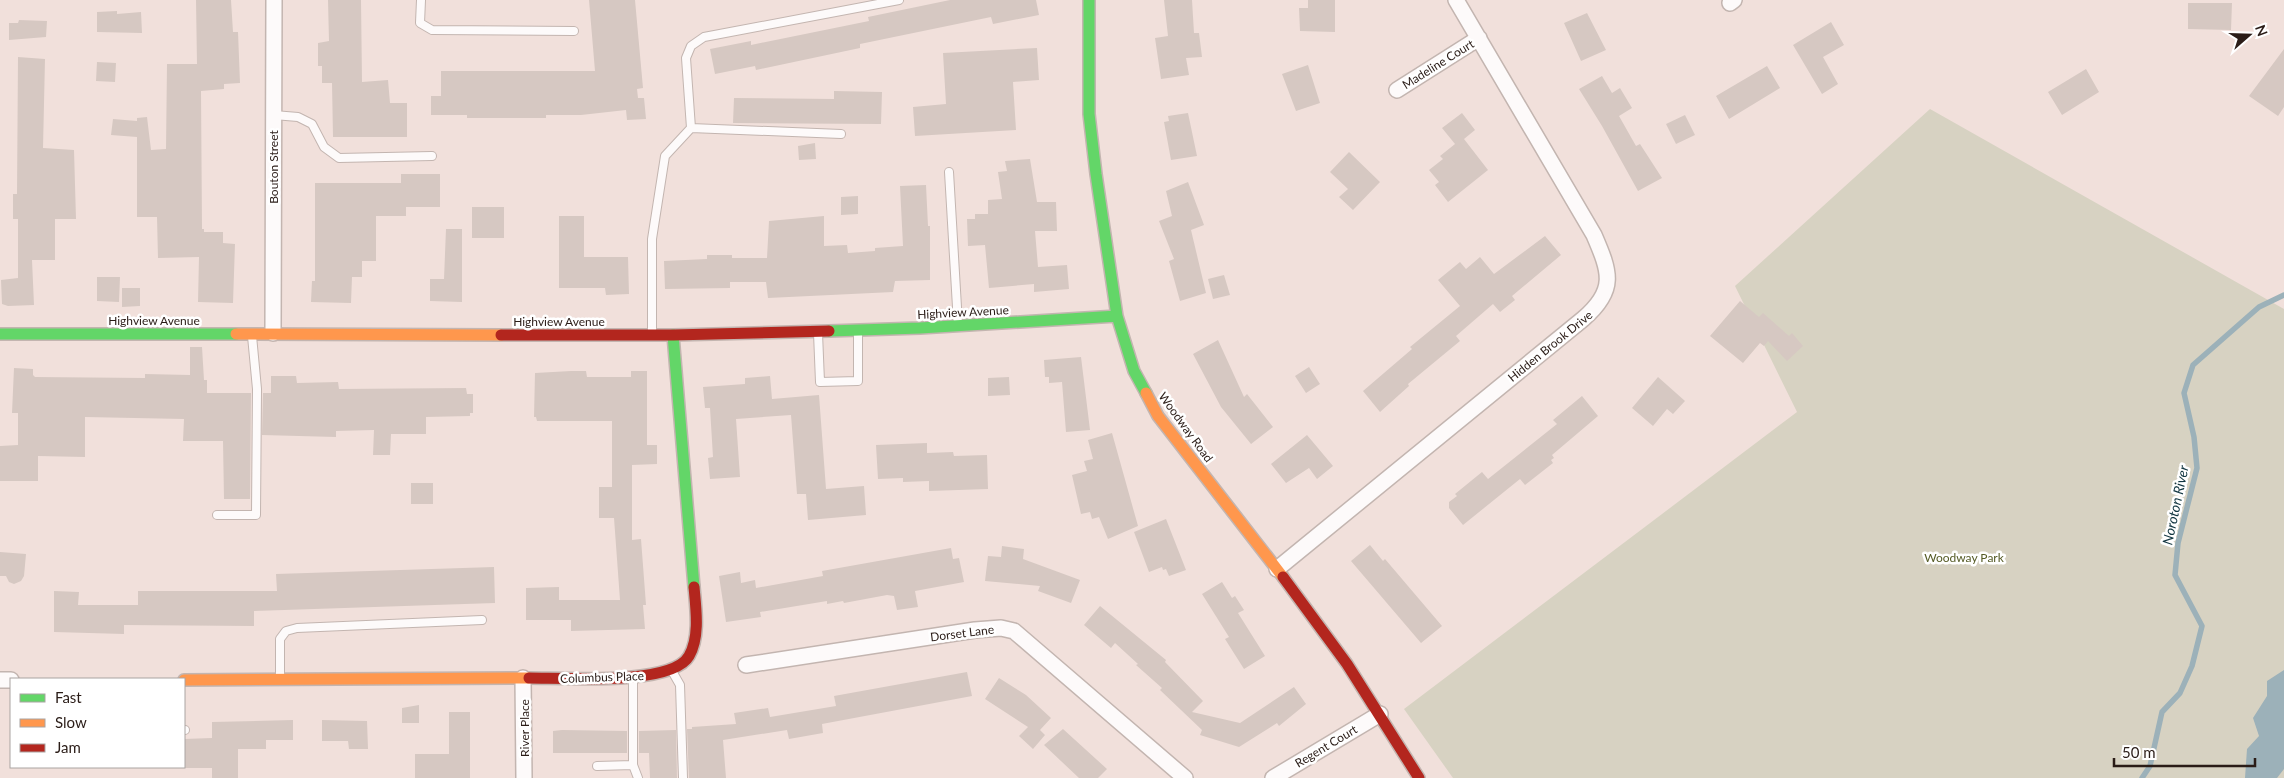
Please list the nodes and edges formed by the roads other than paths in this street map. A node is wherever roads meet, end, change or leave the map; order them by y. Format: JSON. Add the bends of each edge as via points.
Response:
{"nodes":[{"id":1,"x":274,"y":0,"type":"edge"},
{"id":2,"x":420,"y":0,"type":"edge"},
{"id":3,"x":899,"y":0,"type":"edge"},
{"id":4,"x":1089,"y":0,"type":"edge"},
{"id":5,"x":1456,"y":0,"type":"edge"},
{"id":6,"x":574,"y":31,"type":"dead end"},
{"id":7,"x":1480,"y":38,"type":"junction"},
{"id":8,"x":1397,"y":90,"type":"dead end"},
{"id":9,"x":274,"y":116,"type":"junction"},
{"id":10,"x":691,"y":128,"type":"junction"},
{"id":11,"x":841,"y":134,"type":"dead end"},
{"id":12,"x":432,"y":156,"type":"dead end"},
{"id":13,"x":949,"y":172,"type":"dead end"},
{"id":14,"x":1117,"y":316,"type":"junction"},
{"id":15,"x":958,"y":326,"type":"junction"},
{"id":16,"x":858,"y":330,"type":"junction"},
{"id":17,"x":818,"y":331,"type":"junction"},
{"id":18,"x":0,"y":334,"type":"edge"},
{"id":19,"x":251,"y":334,"type":"junction"},
{"id":20,"x":273,"y":334,"type":"junction"},
{"id":21,"x":652,"y":335,"type":"junction"},
{"id":22,"x":673,"y":335,"type":"junction"},
{"id":23,"x":217,"y":515,"type":"dead end"},
{"id":24,"x":1277,"y":569,"type":"junction"},
{"id":25,"x":482,"y":620,"type":"dead end"},
{"id":26,"x":746,"y":665,"type":"dead end"},
{"id":27,"x":672,"y":671,"type":"junction"},
{"id":28,"x":523,"y":678,"type":"junction"},
{"id":29,"x":633,"y":678,"type":"junction"},
{"id":30,"x":185,"y":680,"type":"edge"},
{"id":31,"x":280,"y":680,"type":"junction"},
{"id":32,"x":1380,"y":714,"type":"junction"},
{"id":33,"x":633,"y":765,"type":"junction"},
{"id":34,"x":597,"y":766,"type":"dead end"},
{"id":35,"x":524,"y":778,"type":"edge"},
{"id":36,"x":638,"y":778,"type":"edge"},
{"id":37,"x":682,"y":778,"type":"edge"},
{"id":38,"x":1185,"y":778,"type":"edge"},
{"id":39,"x":1273,"y":778,"type":"edge"},
{"id":40,"x":1419,"y":778,"type":"edge"}],
"edges":[{"from":1,"to":9,"type":"street","name":"Bouton Street"},
{"from":2,"to":6,"type":"lane","via":[[420,23],[432,30]]},
{"from":3,"to":10,"type":"lane","via":[[704,38],[691,46],[686,58]]},
{"from":4,"to":14,"type":"street","name":"Woodway Road","via":[[1089,114]]},
{"from":5,"to":7,"type":"street","name":"Hidden Brook Drive"},
{"from":7,"to":8,"type":"street","name":"Madeline Court"},
{"from":7,"to":24,"type":"street","name":"Hidden Brook Drive","via":[[1594,234],[1607,266],[1607,289],[1590,313]]},
{"from":9,"to":12,"type":"lane","via":[[298,117],[312,124],[324,147],[339,158]]},
{"from":9,"to":20,"type":"street","name":"Bouton Street"},
{"from":10,"to":11,"type":"lane"},
{"from":10,"to":21,"type":"lane","via":[[664,156],[652,239]]},
{"from":13,"to":15,"type":"lane"},
{"from":14,"to":15,"type":"street","name":"Highview Avenue"},
{"from":14,"to":24,"type":"street","name":"Woodway Road","via":[[1125,347],[1150,403]]},
{"from":15,"to":16,"type":"street","name":"Highview Avenue"},
{"from":16,"to":17,"type":"street","name":"Highview Avenue"},
{"from":16,"to":17,"type":"lane","via":[[858,381],[820,382]]},
{"from":17,"to":22,"type":"street","name":"Highview Avenue"},
{"from":18,"to":19,"type":"street","name":"Highview Avenue"},
{"from":19,"to":20,"type":"street","name":"Highview Avenue"},
{"from":19,"to":23,"type":"lane","via":[[257,388],[256,515]]},
{"from":20,"to":21,"type":"street","name":"Highview Avenue"},
{"from":21,"to":22,"type":"street","name":"Highview Avenue"},
{"from":22,"to":27,"type":"street","via":[[696,613],[693,651],[685,663]]},
{"from":24,"to":32,"type":"street","name":"Woodway Road"},
{"from":25,"to":31,"type":"lane","via":[[296,628],[286,631],[280,639]]},
{"from":26,"to":38,"type":"street","name":"Dorset Lane","via":[[975,630],[1001,628],[1014,631]]},
{"from":27,"to":29,"type":"street","name":"Columbus Place"},
{"from":27,"to":37,"type":"lane","via":[[680,685]]},
{"from":28,"to":29,"type":"street","name":"Columbus Place"},
{"from":28,"to":31,"type":"street","name":"Columbus Place"},
{"from":28,"to":35,"type":"street","name":"River Place"},
{"from":29,"to":33,"type":"lane"},
{"from":30,"to":31,"type":"street","name":"Columbus Place"},
{"from":32,"to":39,"type":"street","name":"Regent Court"},
{"from":32,"to":40,"type":"street","name":"Woodway Road"},
{"from":33,"to":34,"type":"lane"},
{"from":33,"to":36,"type":"lane"}]}
